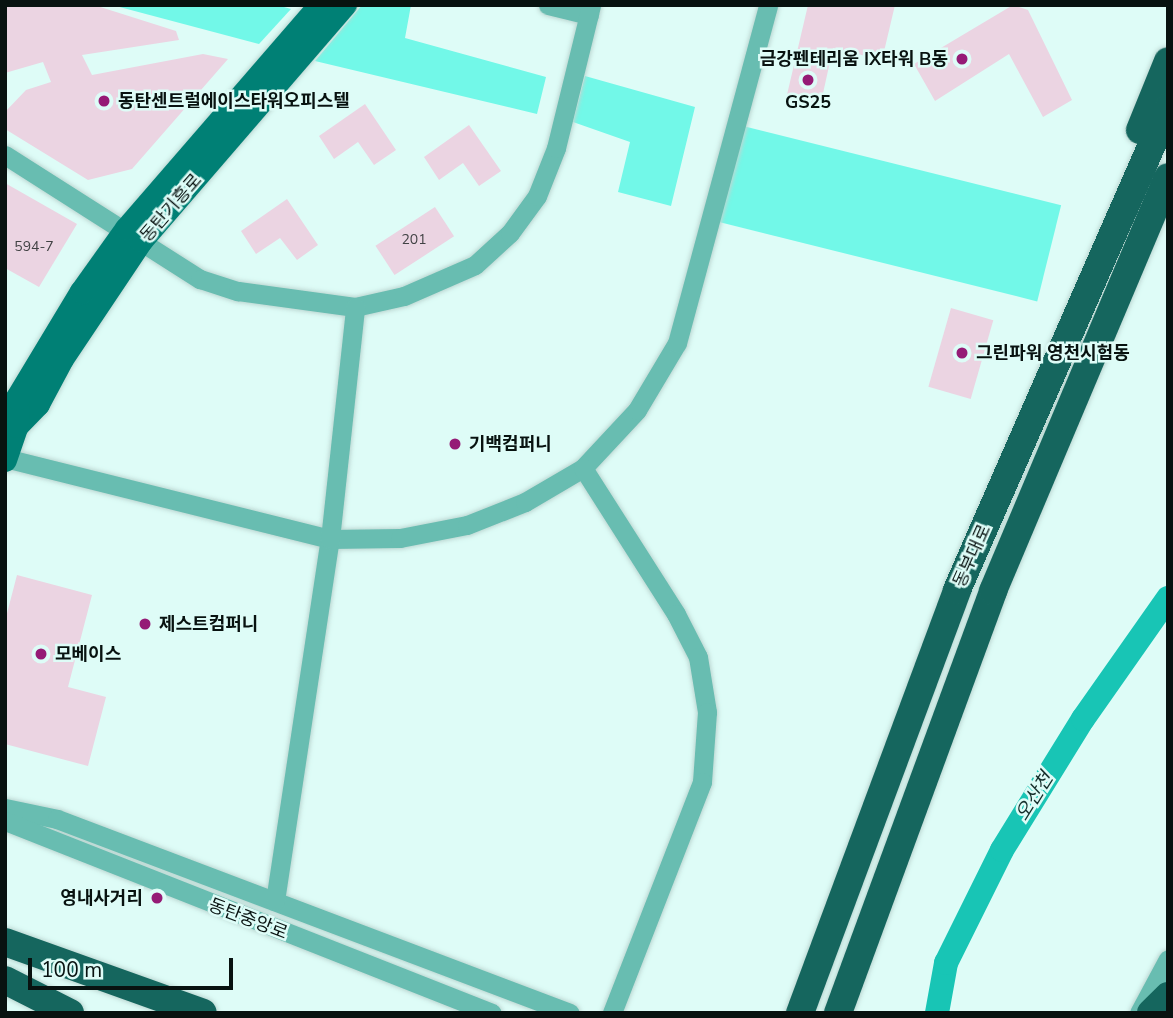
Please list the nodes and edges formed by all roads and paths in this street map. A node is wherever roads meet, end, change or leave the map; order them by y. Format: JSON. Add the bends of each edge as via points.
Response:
{"nodes":[{"id":1,"x":321,"y":5,"type":"edge"},
{"id":2,"x":345,"y":5,"type":"edge"},
{"id":3,"x":548,"y":5,"type":"edge"},
{"id":4,"x":768,"y":5,"type":"edge"},
{"id":5,"x":590,"y":10,"type":"edge"},
{"id":6,"x":1168,"y":61,"type":"edge"},
{"id":7,"x":1168,"y":108,"type":"edge"},
{"id":8,"x":5,"y":155,"type":"edge"},
{"id":9,"x":1168,"y":177,"type":"edge"},
{"id":10,"x":1168,"y":203,"type":"edge"},
{"id":11,"x":134,"y":235,"type":"junction"},
{"id":12,"x":1107,"y":250,"type":"junction"},
{"id":13,"x":355,"y":307,"type":"junction"},
{"id":14,"x":1110,"y":317,"type":"junction"},
{"id":15,"x":5,"y":459,"type":"edge"},
{"id":16,"x":583,"y":468,"type":"junction"},
{"id":17,"x":330,"y":539,"type":"junction"},
{"id":18,"x":5,"y":808,"type":"edge"},
{"id":19,"x":5,"y":821,"type":"edge"},
{"id":20,"x":275,"y":901,"type":"junction"},
{"id":21,"x":5,"y":942,"type":"edge"},
{"id":22,"x":1168,"y":959,"type":"edge"},
{"id":23,"x":5,"y":980,"type":"edge"},
{"id":24,"x":1168,"y":996,"type":"edge"},
{"id":25,"x":70,"y":1013,"type":"edge"},
{"id":26,"x":203,"y":1013,"type":"edge"},
{"id":27,"x":492,"y":1013,"type":"edge"},
{"id":28,"x":570,"y":1013,"type":"edge"},
{"id":29,"x":612,"y":1013,"type":"edge"},
{"id":30,"x":800,"y":1013,"type":"edge"},
{"id":31,"x":838,"y":1013,"type":"edge"},
{"id":32,"x":1139,"y":1013,"type":"edge"},
{"id":33,"x":1151,"y":1013,"type":"edge"}],
"edges":[{"from":1,"to":11,"type":"main road","name":"동탄기흥로"},
{"from":2,"to":11,"type":"main road","name":"동탄기흥로"},
{"from":3,"to":5,"type":"street"},
{"from":4,"to":16,"type":"street","via":[[677,342],[637,410]]},
{"from":5,"to":13,"type":"street","via":[[556,148],[537,196],[510,233],[462,274]]},
{"from":6,"to":12,"type":"highway","via":[[1121,176]]},
{"from":7,"to":12,"type":"highway","name":"동부대로"},
{"from":8,"to":11,"type":"street"},
{"from":9,"to":14,"type":"highway","name":"동부대로"},
{"from":10,"to":14,"type":"highway"},
{"from":11,"to":13,"type":"street","via":[[200,279],[238,290]]},
{"from":11,"to":15,"type":"main road","name":"동탄기흥로","via":[[38,404],[17,426]]},
{"from":12,"to":30,"type":"highway","name":"동부대로","via":[[957,590]]},
{"from":13,"to":17,"type":"street"},
{"from":14,"to":31,"type":"highway","name":"동부대로","via":[[993,591]]},
{"from":15,"to":17,"type":"street"},
{"from":16,"to":17,"type":"street","via":[[525,502],[467,525],[400,538]]},
{"from":16,"to":29,"type":"street","via":[[676,614],[698,657],[707,712],[702,782]]},
{"from":17,"to":20,"type":"street"},
{"from":18,"to":20,"type":"street","via":[[57,819]]},
{"from":19,"to":27,"type":"street","name":"동탄중앙로"},
{"from":20,"to":28,"type":"street"},
{"from":21,"to":26,"type":"highway"},
{"from":22,"to":32,"type":"street"},
{"from":23,"to":25,"type":"highway"},
{"from":24,"to":33,"type":"highway"}]}
